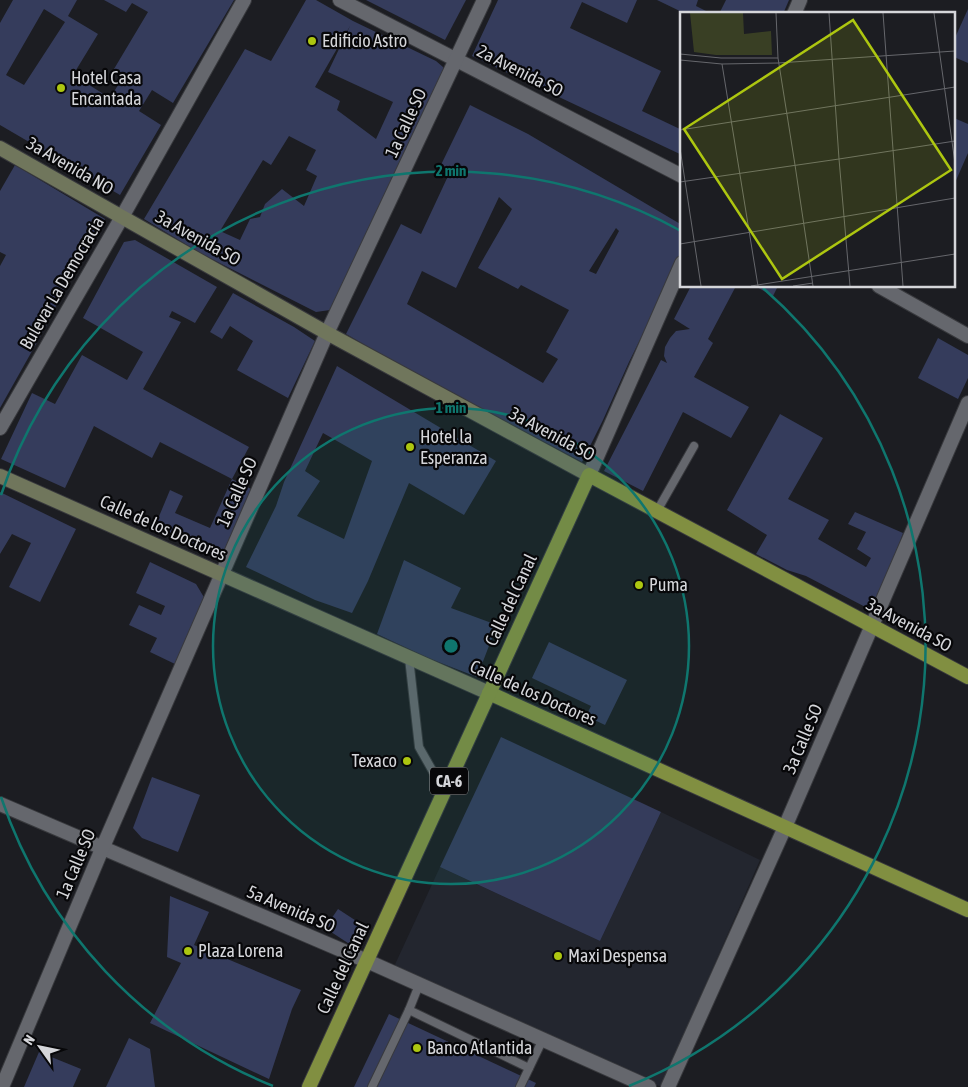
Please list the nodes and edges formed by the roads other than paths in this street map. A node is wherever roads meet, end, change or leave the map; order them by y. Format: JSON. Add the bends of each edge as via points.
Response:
{"nodes":[{"id":1,"x":244,"y":0,"type":"edge"},
{"id":2,"x":340,"y":0,"type":"edge"},
{"id":3,"x":484,"y":0,"type":"edge"},
{"id":4,"x":800,"y":0,"type":"edge"},
{"id":5,"x":795,"y":12,"type":"edge"},
{"id":6,"x":457,"y":60,"type":"junction"},
{"id":7,"x":0,"y":148,"type":"edge"},
{"id":8,"x":680,"y":175,"type":"edge"},
{"id":9,"x":122,"y":217,"type":"junction"},
{"id":10,"x":680,"y":268,"type":"edge"},
{"id":11,"x":883,"y":288,"type":"edge"},
{"id":12,"x":327,"y":333,"type":"junction"},
{"id":13,"x":968,"y":336,"type":"edge"},
{"id":14,"x":968,"y":404,"type":"edge"},
{"id":15,"x":0,"y":428,"type":"edge"},
{"id":16,"x":694,"y":446,"type":"dead end"},
{"id":17,"x":589,"y":474,"type":"junction"},
{"id":18,"x":0,"y":476,"type":"edge"},
{"id":19,"x":657,"y":511,"type":"junction"},
{"id":20,"x":222,"y":575,"type":"junction"},
{"id":21,"x":872,"y":627,"type":"junction"},
{"id":22,"x":410,"y":658,"type":"junction"},
{"id":23,"x":968,"y":677,"type":"edge"},
{"id":24,"x":489,"y":693,"type":"junction"},
{"id":25,"x":444,"y":792,"type":"junction"},
{"id":26,"x":0,"y":804,"type":"edge"},
{"id":27,"x":785,"y":827,"type":"junction"},
{"id":28,"x":102,"y":849,"type":"junction"},
{"id":29,"x":968,"y":910,"type":"edge"},
{"id":30,"x":367,"y":961,"type":"junction"},
{"id":31,"x":419,"y":985,"type":"junction"},
{"id":32,"x":409,"y":1010,"type":"junction"},
{"id":33,"x":542,"y":1039,"type":"junction"},
{"id":34,"x":529,"y":1068,"type":"junction"},
{"id":35,"x":313,"y":1086,"type":"edge"},
{"id":36,"x":2,"y":1087,"type":"edge"},
{"id":37,"x":372,"y":1087,"type":"edge"},
{"id":38,"x":520,"y":1087,"type":"edge"},
{"id":39,"x":649,"y":1087,"type":"edge"},
{"id":40,"x":668,"y":1087,"type":"edge"}],
"edges":[{"from":1,"to":9,"type":"street","name":"Bulevar La Democracia"},
{"from":2,"to":6,"type":"street","name":"2a Avenida SO"},
{"from":3,"to":6,"type":"street","name":"1a Calle SO"},
{"from":4,"to":5,"type":"street"},
{"from":6,"to":8,"type":"street","name":"2a Avenida SO"},
{"from":6,"to":12,"type":"street","name":"1a Calle SO"},
{"from":7,"to":9,"type":"main road","name":"3a Avenida NO"},
{"from":9,"to":12,"type":"main road","name":"3a Avenida SO"},
{"from":9,"to":15,"type":"street","name":"Bulevar La Democracia"},
{"from":10,"to":17,"type":"street","name":"Calle del Canal"},
{"from":11,"to":13,"type":"street"},
{"from":12,"to":17,"type":"main road","name":"3a Avenida SO"},
{"from":12,"to":20,"type":"street","name":"1a Calle SO"},
{"from":14,"to":21,"type":"street","name":"3a Calle SO"},
{"from":16,"to":19,"type":"lane"},
{"from":17,"to":19,"type":"highway","name":"3a Avenida SO"},
{"from":17,"to":24,"type":"highway","name":"Calle del Canal","number":"CA-6"},
{"from":18,"to":20,"type":"main road","name":"Calle de los Doctores"},
{"from":19,"to":21,"type":"highway","name":"3a Avenida SO"},
{"from":20,"to":22,"type":"main road","name":"Calle de los Doctores"},
{"from":20,"to":28,"type":"street","name":"1a Calle SO"},
{"from":21,"to":23,"type":"highway","name":"3a Avenida SO"},
{"from":21,"to":27,"type":"street","name":"3a Calle SO"},
{"from":22,"to":24,"type":"main road","name":"Calle de los Doctores"},
{"from":22,"to":25,"type":"lane","via":[[419,747]]},
{"from":24,"to":25,"type":"highway","name":"Calle del Canal","number":"CA-6"},
{"from":24,"to":27,"type":"highway","name":"Calle de los Doctores"},
{"from":25,"to":30,"type":"highway","name":"Calle del Canal","number":"CA-6"},
{"from":26,"to":28,"type":"street","name":"5a Avenida SO"},
{"from":27,"to":29,"type":"highway","name":"Calle de los Doctores"},
{"from":27,"to":40,"type":"street","name":"3a Calle SO"},
{"from":28,"to":30,"type":"street","name":"5a Avenida SO"},
{"from":28,"to":36,"type":"street","name":"1a Calle SO"},
{"from":30,"to":31,"type":"street","name":"5a Avenida SO"},
{"from":30,"to":35,"type":"highway","name":"Calle del Canal","number":"CA-6"},
{"from":31,"to":32,"type":"lane"},
{"from":31,"to":33,"type":"street","name":"5a Avenida SO"},
{"from":32,"to":34,"type":"lane"},
{"from":32,"to":37,"type":"lane"},
{"from":33,"to":34,"type":"lane"},
{"from":33,"to":39,"type":"street","name":"5a Avenida SO"},
{"from":34,"to":38,"type":"lane"}]}
